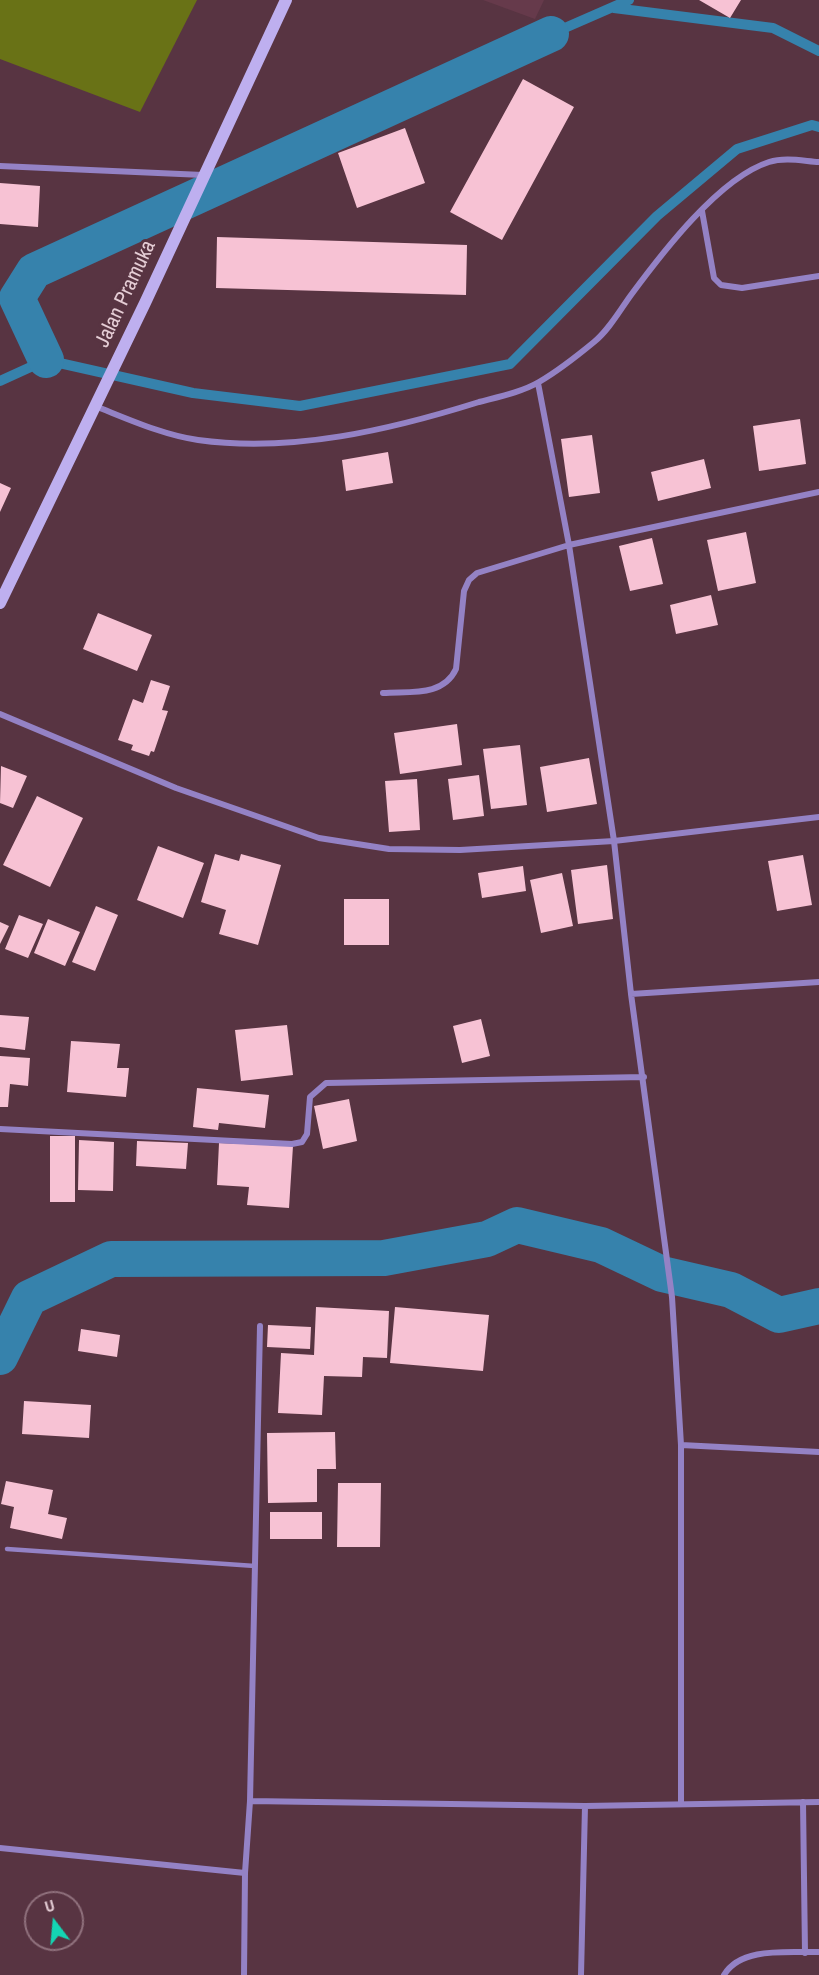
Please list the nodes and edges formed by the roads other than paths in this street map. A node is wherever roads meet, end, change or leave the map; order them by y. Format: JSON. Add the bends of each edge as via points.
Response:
{"nodes":[{"id":1,"x":286,"y":0,"type":"edge"},
{"id":2,"x":819,"y":162,"type":"edge"},
{"id":3,"x":0,"y":166,"type":"edge"},
{"id":4,"x":201,"y":179,"type":"junction"},
{"id":5,"x":702,"y":211,"type":"junction"},
{"id":6,"x":819,"y":276,"type":"edge"},
{"id":7,"x":538,"y":383,"type":"junction"},
{"id":8,"x":95,"y":406,"type":"junction"},
{"id":9,"x":819,"y":492,"type":"edge"},
{"id":10,"x":569,"y":545,"type":"junction"},
{"id":11,"x":0,"y":603,"type":"edge"},
{"id":12,"x":383,"y":693,"type":"dead end"},
{"id":13,"x":0,"y":714,"type":"edge"},
{"id":14,"x":819,"y":817,"type":"edge"},
{"id":15,"x":614,"y":841,"type":"junction"},
{"id":16,"x":819,"y":982,"type":"edge"},
{"id":17,"x":631,"y":994,"type":"junction"},
{"id":18,"x":644,"y":1077,"type":"junction"},
{"id":19,"x":0,"y":1129,"type":"edge"},
{"id":20,"x":260,"y":1326,"type":"dead end"},
{"id":21,"x":681,"y":1445,"type":"junction"},
{"id":22,"x":819,"y":1452,"type":"edge"},
{"id":23,"x":7,"y":1549,"type":"dead end"},
{"id":24,"x":255,"y":1566,"type":"junction"},
{"id":25,"x":250,"y":1801,"type":"junction"},
{"id":26,"x":803,"y":1802,"type":"junction"},
{"id":27,"x":819,"y":1802,"type":"edge"},
{"id":28,"x":681,"y":1803,"type":"junction"},
{"id":29,"x":585,"y":1806,"type":"junction"},
{"id":30,"x":0,"y":1848,"type":"edge"},
{"id":31,"x":245,"y":1873,"type":"junction"},
{"id":32,"x":819,"y":1952,"type":"edge"},
{"id":33,"x":805,"y":1953,"type":"junction"},
{"id":34,"x":244,"y":1975,"type":"edge"},
{"id":35,"x":581,"y":1975,"type":"edge"},
{"id":36,"x":724,"y":1975,"type":"edge"}],
"edges":[{"from":1,"to":4,"type":"main road","name":"Jalan Pramuka"},
{"from":2,"to":5,"type":"street","via":[[771,162],[742,174]]},
{"from":3,"to":4,"type":"street"},
{"from":4,"to":8,"type":"main road","name":"Jalan Pramuka"},
{"from":5,"to":6,"type":"street","via":[[714,278],[721,285],[742,288]]},
{"from":5,"to":7,"type":"street","via":[[597,340]]},
{"from":7,"to":8,"type":"street","via":[[437,416],[337,437],[255,445],[196,440]]},
{"from":7,"to":10,"type":"street"},
{"from":8,"to":11,"type":"main road","name":"Jalan Pramuka"},
{"from":9,"to":10,"type":"street"},
{"from":10,"to":12,"type":"street","via":[[477,573],[464,591],[456,669],[451,680],[436,690]]},
{"from":10,"to":15,"type":"street"},
{"from":13,"to":15,"type":"street","via":[[176,788],[319,838],[401,849],[460,850]]},
{"from":14,"to":15,"type":"street"},
{"from":15,"to":17,"type":"street"},
{"from":16,"to":17,"type":"street"},
{"from":17,"to":18,"type":"street"},
{"from":18,"to":19,"type":"street","via":[[326,1083],[310,1096],[307,1134],[302,1142],[292,1144]]},
{"from":18,"to":21,"type":"street","via":[[672,1297]]},
{"from":20,"to":24,"type":"street"},
{"from":21,"to":22,"type":"street"},
{"from":21,"to":28,"type":"street"},
{"from":23,"to":24,"type":"lane"},
{"from":24,"to":25,"type":"street"},
{"from":25,"to":29,"type":"street"},
{"from":25,"to":31,"type":"street"},
{"from":26,"to":27,"type":"street"},
{"from":26,"to":28,"type":"street"},
{"from":26,"to":33,"type":"street"},
{"from":28,"to":29,"type":"street"},
{"from":29,"to":35,"type":"street"},
{"from":30,"to":31,"type":"street"},
{"from":31,"to":34,"type":"street"},
{"from":32,"to":33,"type":"street"},
{"from":33,"to":36,"type":"street","via":[[749,1955],[730,1965]]}]}
